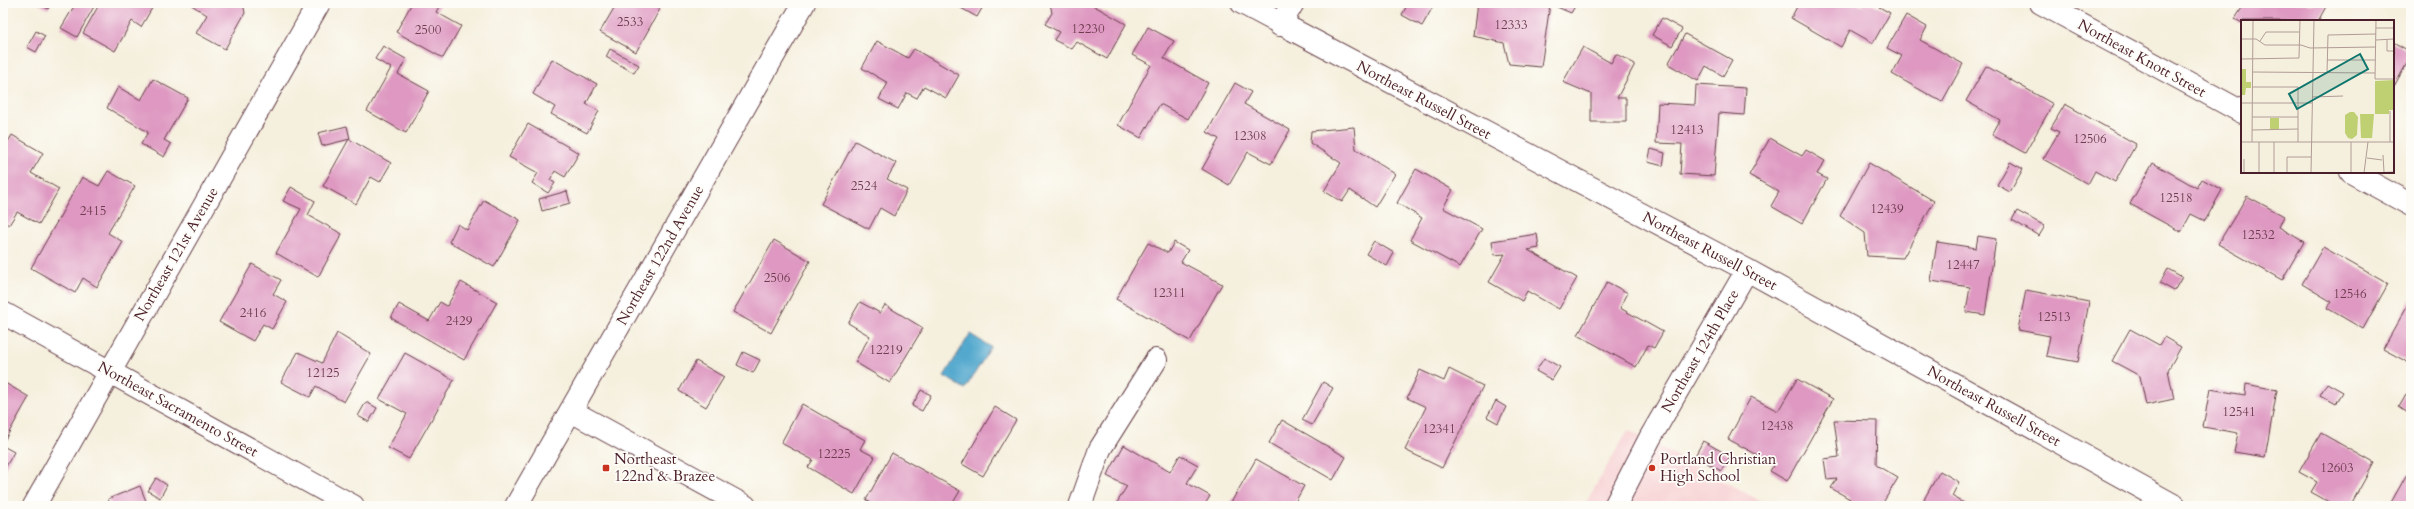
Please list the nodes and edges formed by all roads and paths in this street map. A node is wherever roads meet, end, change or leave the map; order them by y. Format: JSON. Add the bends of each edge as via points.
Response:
{"nodes":[{"id":1,"x":319,"y":3,"type":"edge"},
{"id":2,"x":804,"y":3,"type":"edge"},
{"id":3,"x":1242,"y":3,"type":"edge"},
{"id":4,"x":1293,"y":3,"type":"edge"},
{"id":5,"x":2041,"y":3,"type":"edge"},
{"id":6,"x":1280,"y":24,"type":"junction"},
{"id":7,"x":2241,"y":111,"type":"edge"},
{"id":8,"x":2353,"y":173,"type":"edge"},
{"id":9,"x":2411,"y":204,"type":"edge"},
{"id":10,"x":1747,"y":270,"type":"junction"},
{"id":11,"x":3,"y":313,"type":"edge"},
{"id":12,"x":1156,"y":360,"type":"dead end"},
{"id":13,"x":110,"y":371,"type":"junction"},
{"id":14,"x":571,"y":411,"type":"junction"},
{"id":15,"x":34,"y":506,"type":"edge"},
{"id":16,"x":353,"y":506,"type":"edge"},
{"id":17,"x":516,"y":506,"type":"edge"},
{"id":18,"x":744,"y":506,"type":"edge"},
{"id":19,"x":1080,"y":506,"type":"edge"},
{"id":20,"x":1615,"y":506,"type":"edge"},
{"id":21,"x":2175,"y":506,"type":"edge"}],
"edges":[{"from":1,"to":13,"type":"street","name":"Northeast 121st Avenue"},
{"from":2,"to":14,"type":"street","name":"Northeast 122nd Avenue"},
{"from":3,"to":6,"type":"street","name":"Northeast Russell Street"},
{"from":4,"to":6,"type":"street"},
{"from":5,"to":7,"type":"street","name":"Northeast Knott Street"},
{"from":6,"to":10,"type":"street","name":"Northeast Russell Street"},
{"from":8,"to":9,"type":"street"},
{"from":10,"to":20,"type":"street","name":"Northeast 124th Place","via":[[1654,432]]},
{"from":10,"to":21,"type":"street","name":"Northeast Russell Street"},
{"from":11,"to":13,"type":"street","name":"Northeast Sacramento Street"},
{"from":12,"to":19,"type":"street","via":[[1100,449]]},
{"from":13,"to":15,"type":"street","name":"Northeast 121st Avenue"},
{"from":13,"to":16,"type":"street","name":"Northeast Sacramento Street"},
{"from":14,"to":17,"type":"street","name":"Northeast 122nd Avenue"},
{"from":14,"to":18,"type":"street"}]}
